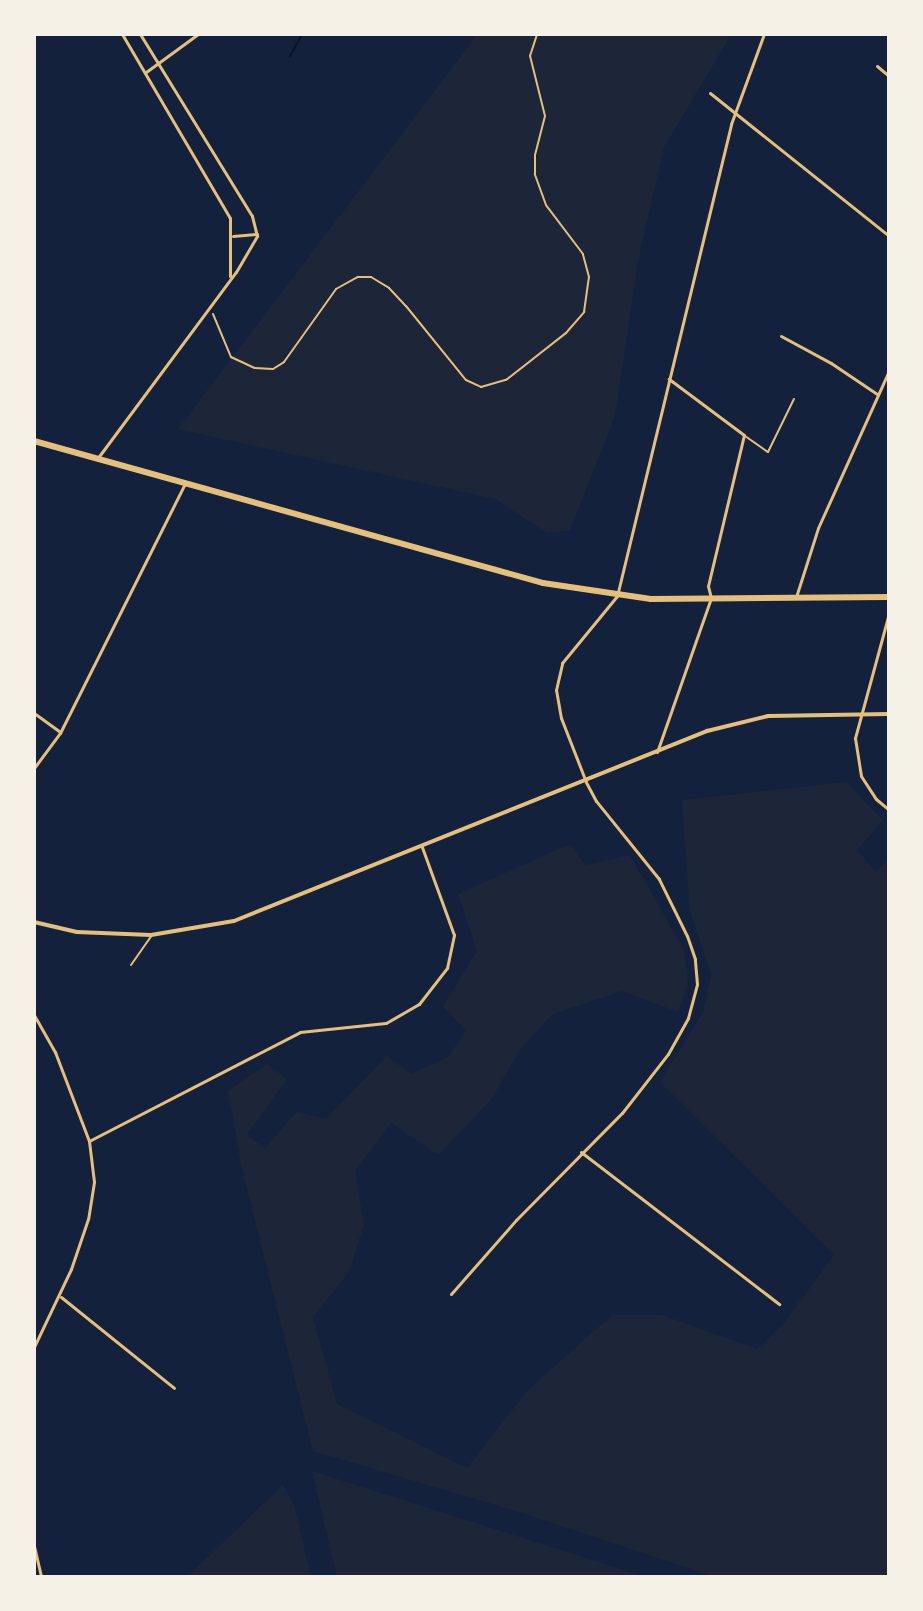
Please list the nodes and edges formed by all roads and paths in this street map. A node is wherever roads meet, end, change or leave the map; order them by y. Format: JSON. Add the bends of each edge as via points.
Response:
{"nodes":[{"id":1,"x":122,"y":34,"type":"edge"},
{"id":2,"x":140,"y":34,"type":"edge"},
{"id":3,"x":198,"y":34,"type":"edge"},
{"id":4,"x":537,"y":34,"type":"edge"},
{"id":5,"x":764,"y":34,"type":"edge"},
{"id":6,"x":158,"y":64,"type":"junction"},
{"id":7,"x":877,"y":66,"type":"dead end"},
{"id":8,"x":146,"y":72,"type":"junction"},
{"id":9,"x":889,"y":76,"type":"edge"},
{"id":10,"x":710,"y":93,"type":"dead end"},
{"id":11,"x":736,"y":112,"type":"junction"},
{"id":12,"x":257,"y":234,"type":"junction"},
{"id":13,"x":233,"y":236,"type":"junction"},
{"id":14,"x":889,"y":236,"type":"edge"},
{"id":15,"x":230,"y":276,"type":"junction"},
{"id":16,"x":207,"y":307,"type":"junction"},
{"id":17,"x":781,"y":336,"type":"dead end"},
{"id":18,"x":889,"y":371,"type":"edge"},
{"id":19,"x":669,"y":379,"type":"junction"},
{"id":20,"x":878,"y":395,"type":"junction"},
{"id":21,"x":794,"y":399,"type":"dead end"},
{"id":22,"x":744,"y":435,"type":"junction"},
{"id":23,"x":34,"y":441,"type":"edge"},
{"id":24,"x":97,"y":459,"type":"junction"},
{"id":25,"x":185,"y":483,"type":"junction"},
{"id":26,"x":617,"y":596,"type":"junction"},
{"id":27,"x":889,"y":597,"type":"edge"},
{"id":28,"x":711,"y":598,"type":"junction"},
{"id":29,"x":796,"y":598,"type":"junction"},
{"id":30,"x":889,"y":613,"type":"edge"},
{"id":31,"x":34,"y":713,"type":"edge"},
{"id":32,"x":860,"y":713,"type":"junction"},
{"id":33,"x":889,"y":714,"type":"edge"},
{"id":34,"x":60,"y":733,"type":"junction"},
{"id":35,"x":656,"y":753,"type":"junction"},
{"id":36,"x":34,"y":768,"type":"edge"},
{"id":37,"x":586,"y":782,"type":"junction"},
{"id":38,"x":889,"y":810,"type":"edge"},
{"id":39,"x":422,"y":847,"type":"junction"},
{"id":40,"x":34,"y":922,"type":"edge"},
{"id":41,"x":151,"y":935,"type":"junction"},
{"id":42,"x":131,"y":965,"type":"dead end"},
{"id":43,"x":34,"y":1015,"type":"edge"},
{"id":44,"x":89,"y":1141,"type":"junction"},
{"id":45,"x":581,"y":1152,"type":"junction"},
{"id":46,"x":451,"y":1294,"type":"dead end"},
{"id":47,"x":61,"y":1297,"type":"junction"},
{"id":48,"x":779,"y":1304,"type":"dead end"},
{"id":49,"x":34,"y":1347,"type":"edge"},
{"id":50,"x":174,"y":1388,"type":"dead end"},
{"id":51,"x":34,"y":1546,"type":"edge"},
{"id":52,"x":41,"y":1577,"type":"edge"}],
"edges":[{"from":1,"to":8,"type":"street"},
{"from":2,"to":6,"type":"street"},
{"from":3,"to":6,"type":"street"},
{"from":4,"to":16,"type":"path","via":[[530,56],[545,116],[535,174],[546,205],[589,269],[587,305],[577,322],[506,380],[481,387],[460,375],[389,288],[371,277],[343,284],[327,298],[273,369],[240,363],[227,350]]},
{"from":5,"to":11,"type":"street"},
{"from":6,"to":8,"type":"street"},
{"from":6,"to":12,"type":"street","via":[[252,216]]},
{"from":7,"to":9,"type":"street"},
{"from":8,"to":13,"type":"street","via":[[230,218]]},
{"from":10,"to":11,"type":"street"},
{"from":11,"to":14,"type":"street"},
{"from":11,"to":19,"type":"street"},
{"from":12,"to":13,"type":"street"},
{"from":12,"to":15,"type":"street"},
{"from":13,"to":15,"type":"street"},
{"from":15,"to":16,"type":"street"},
{"from":16,"to":24,"type":"street"},
{"from":17,"to":20,"type":"street"},
{"from":18,"to":20,"type":"street"},
{"from":19,"to":22,"type":"street"},
{"from":19,"to":26,"type":"street"},
{"from":20,"to":29,"type":"street","via":[[818,528]]},
{"from":21,"to":22,"type":"lane","via":[[768,452]]},
{"from":22,"to":28,"type":"street","via":[[708,586]]},
{"from":23,"to":24,"type":"main road"},
{"from":24,"to":25,"type":"main road"},
{"from":25,"to":26,"type":"main road","via":[[543,583]]},
{"from":25,"to":34,"type":"street"},
{"from":26,"to":28,"type":"main road"},
{"from":26,"to":37,"type":"street","via":[[562,663],[556,690]]},
{"from":27,"to":29,"type":"main road"},
{"from":28,"to":29,"type":"main road"},
{"from":28,"to":35,"type":"street"},
{"from":30,"to":32,"type":"street"},
{"from":31,"to":34,"type":"street"},
{"from":32,"to":33,"type":"street"},
{"from":32,"to":35,"type":"street","via":[[768,716],[707,731]]},
{"from":32,"to":38,"type":"street","via":[[857,765],[870,791]]},
{"from":34,"to":36,"type":"street"},
{"from":35,"to":37,"type":"street"},
{"from":37,"to":39,"type":"street"},
{"from":37,"to":45,"type":"street","via":[[659,879],[687,936],[697,984],[688,1018],[668,1054],[622,1113]]},
{"from":39,"to":41,"type":"street","via":[[234,921]]},
{"from":39,"to":44,"type":"street","via":[[454,935],[447,968],[419,1004],[386,1023],[300,1032]]},
{"from":40,"to":41,"type":"street","via":[[77,932]]},
{"from":41,"to":42,"type":"lane"},
{"from":43,"to":44,"type":"street","via":[[55,1052]]},
{"from":44,"to":47,"type":"street","via":[[92,1202]]},
{"from":45,"to":46,"type":"street"},
{"from":45,"to":48,"type":"street"},
{"from":47,"to":49,"type":"street"},
{"from":47,"to":50,"type":"street"},
{"from":51,"to":52,"type":"street"}]}
